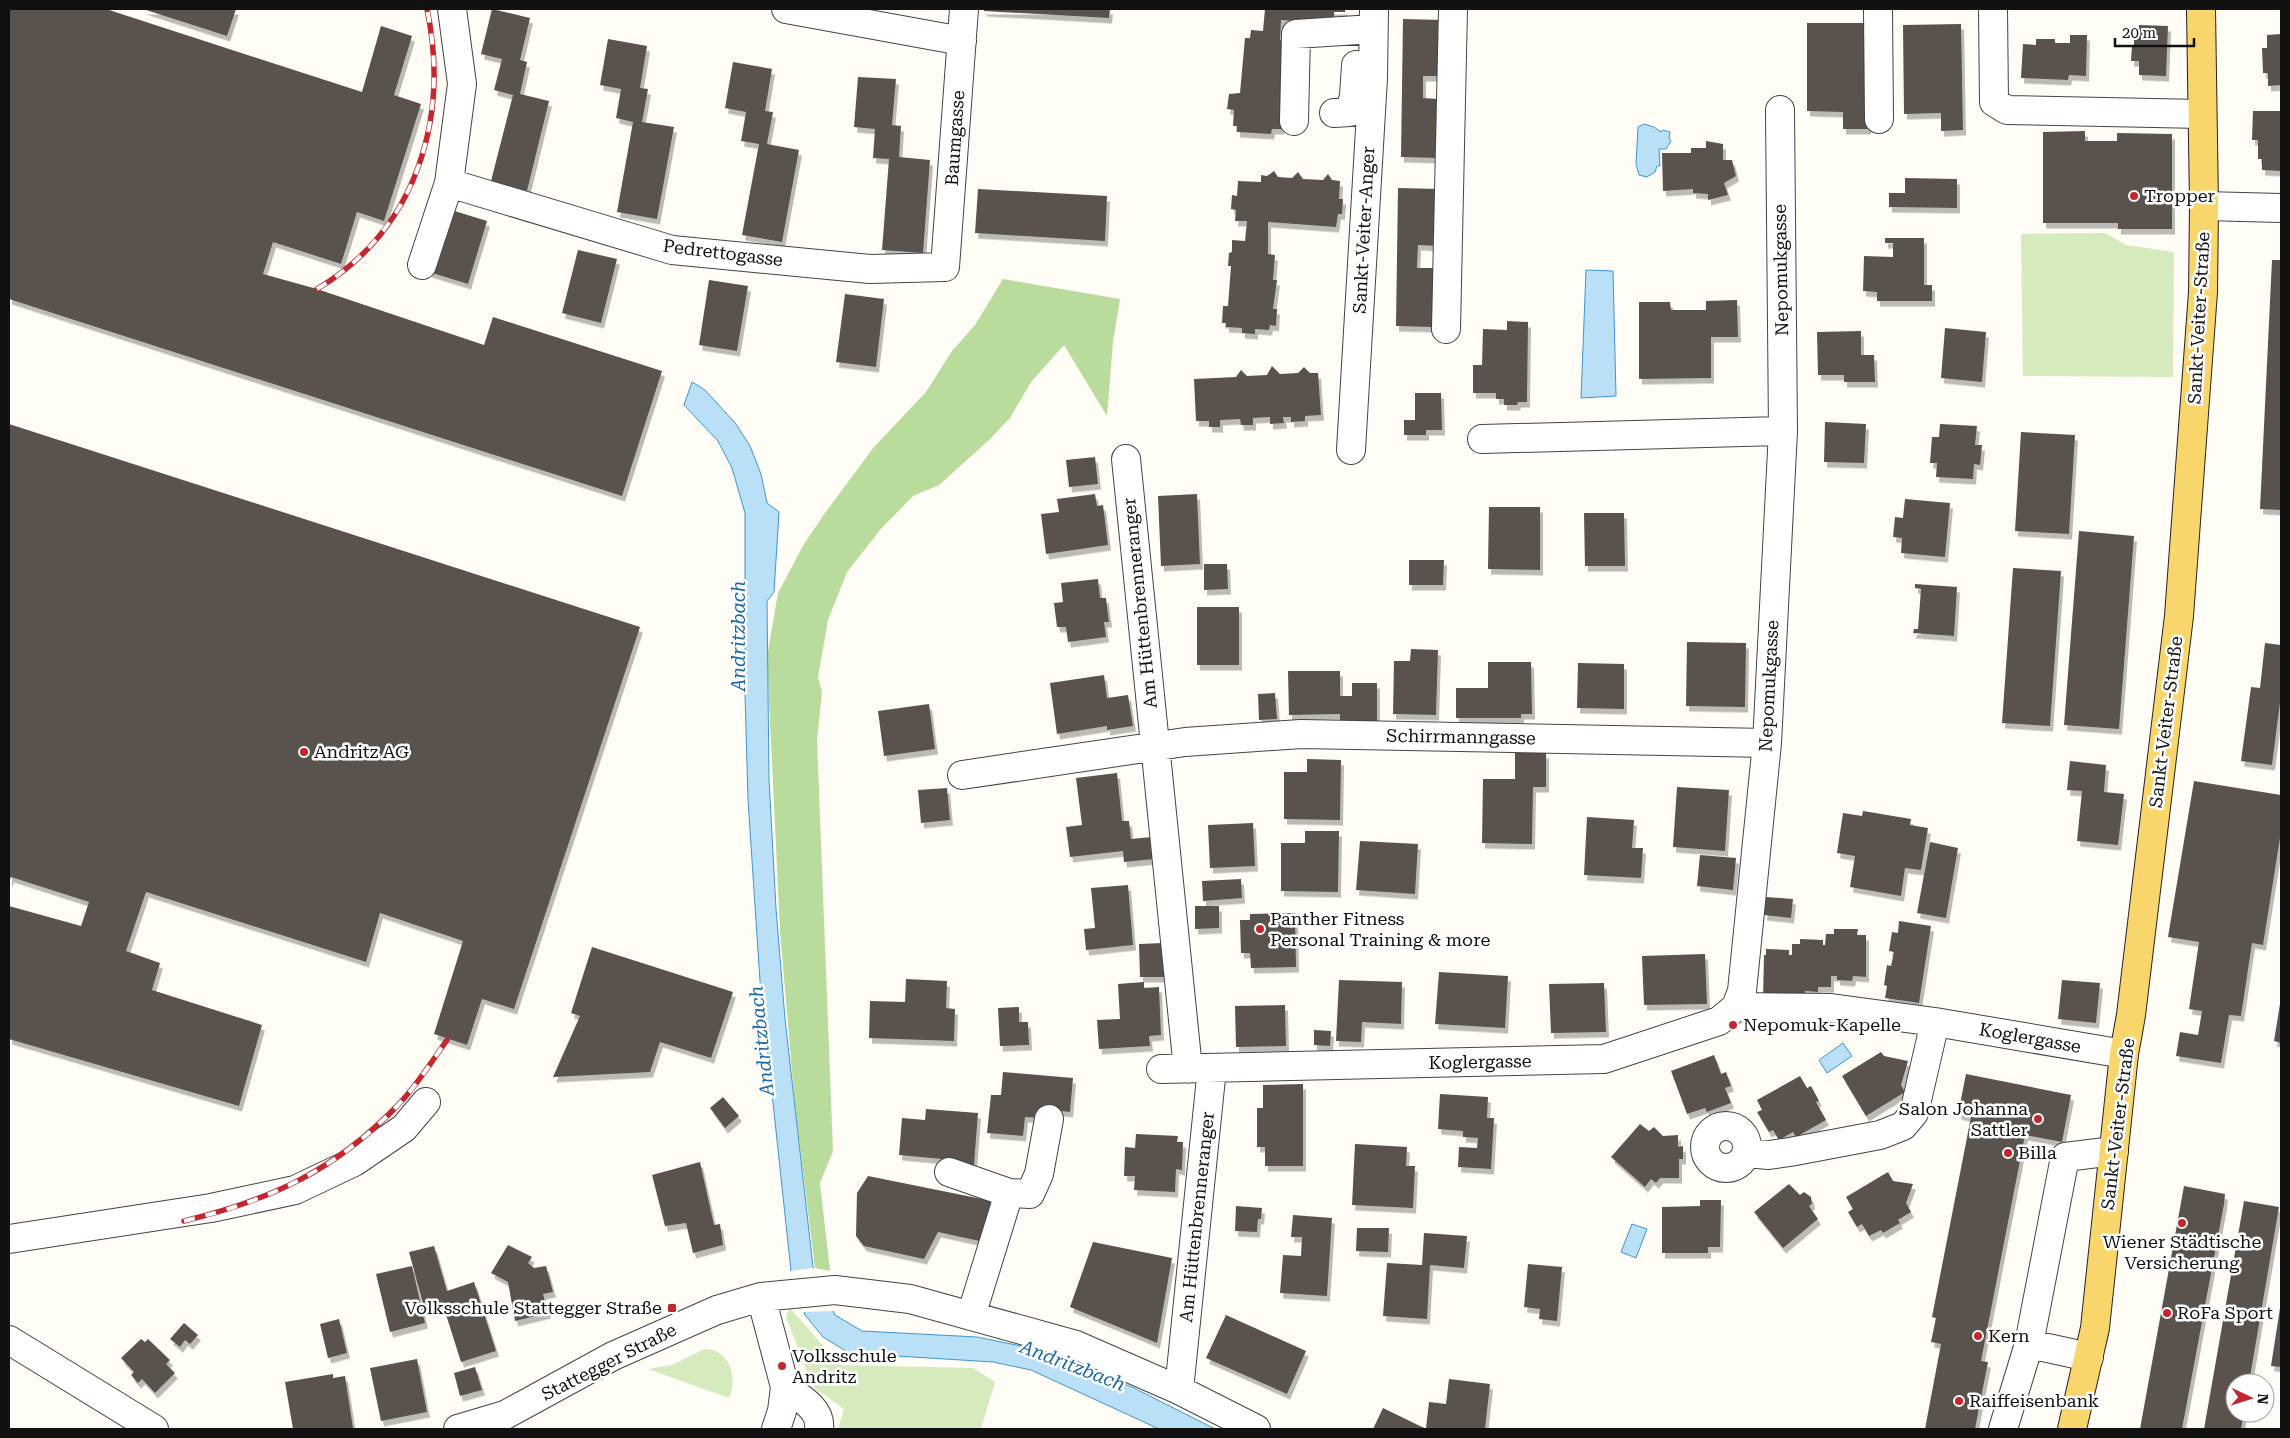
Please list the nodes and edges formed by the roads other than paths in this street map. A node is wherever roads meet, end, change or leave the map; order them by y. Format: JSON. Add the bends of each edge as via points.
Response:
{"nodes":[{"id":1,"x":452,"y":9,"type":"edge"},
{"id":2,"x":786,"y":9,"type":"edge"},
{"id":3,"x":964,"y":9,"type":"edge"},
{"id":4,"x":1453,"y":9,"type":"edge"},
{"id":5,"x":1878,"y":9,"type":"edge"},
{"id":6,"x":1993,"y":9,"type":"edge"},
{"id":7,"x":2201,"y":9,"type":"edge"},
{"id":8,"x":1374,"y":19,"type":"edge"},
{"id":9,"x":962,"y":41,"type":"junction"},
{"id":10,"x":1780,"y":110,"type":"dead end"},
{"id":11,"x":1334,"y":113,"type":"dead end"},
{"id":12,"x":2202,"y":114,"type":"junction"},
{"id":13,"x":1879,"y":119,"type":"dead end"},
{"id":14,"x":1294,"y":120,"type":"dead end"},
{"id":15,"x":449,"y":183,"type":"junction"},
{"id":16,"x":2204,"y":206,"type":"junction"},
{"id":17,"x":2281,"y":208,"type":"edge"},
{"id":18,"x":422,"y":265,"type":"dead end"},
{"id":19,"x":945,"y":266,"type":"joint"},
{"id":20,"x":1446,"y":328,"type":"dead end"},
{"id":21,"x":1783,"y":431,"type":"junction"},
{"id":22,"x":1482,"y":439,"type":"dead end"},
{"id":23,"x":1351,"y":450,"type":"dead end"},
{"id":24,"x":1126,"y":459,"type":"dead end"},
{"id":25,"x":1767,"y":743,"type":"junction"},
{"id":26,"x":1155,"y":747,"type":"junction"},
{"id":27,"x":962,"y":775,"type":"dead end"},
{"id":28,"x":1736,"y":1007,"type":"junction"},
{"id":29,"x":1935,"y":1022,"type":"junction"},
{"id":30,"x":2124,"y":1054,"type":"junction"},
{"id":31,"x":1200,"y":1068,"type":"junction"},
{"id":32,"x":1161,"y":1069,"type":"dead end"},
{"id":33,"x":426,"y":1102,"type":"dead end"},
{"id":34,"x":1049,"y":1119,"type":"dead end"},
{"id":35,"x":2114,"y":1151,"type":"junction"},
{"id":36,"x":1746,"y":1153,"type":"dead end"},
{"id":37,"x":949,"y":1172,"type":"dead end"},
{"id":38,"x":1009,"y":1193,"type":"junction"},
{"id":39,"x":9,"y":1240,"type":"edge"},
{"id":40,"x":760,"y":1296,"type":"junction"},
{"id":41,"x":971,"y":1316,"type":"junction"},
{"id":42,"x":9,"y":1340,"type":"edge"},
{"id":43,"x":2029,"y":1344,"type":"junction"},
{"id":44,"x":2089,"y":1357,"type":"junction"},
{"id":45,"x":785,"y":1387,"type":"junction"},
{"id":46,"x":1179,"y":1390,"type":"junction"},
{"id":47,"x":154,"y":1429,"type":"edge"},
{"id":48,"x":458,"y":1429,"type":"edge"},
{"id":49,"x":776,"y":1429,"type":"edge"},
{"id":50,"x":819,"y":1429,"type":"edge"},
{"id":51,"x":1256,"y":1429,"type":"edge"},
{"id":52,"x":2003,"y":1429,"type":"edge"},
{"id":53,"x":2072,"y":1429,"type":"edge"}],
"edges":[{"from":1,"to":15,"type":"street","via":[[462,84]]},
{"from":2,"to":9,"type":"street"},
{"from":3,"to":9,"type":"street","name":"Baumgasse"},
{"from":4,"to":20,"type":"street"},
{"from":5,"to":13,"type":"street"},
{"from":6,"to":12,"type":"street","via":[[1994,102],[2008,110]]},
{"from":7,"to":12,"type":"main road","name":"Sankt-Veiter-Straße"},
{"from":8,"to":11,"type":"street","via":[[1358,41],[1350,112]]},
{"from":8,"to":14,"type":"street","via":[[1296,34]]},
{"from":8,"to":23,"type":"street","name":"Sankt-Veiter-Anger"},
{"from":9,"to":19,"type":"street","name":"Baumgasse"},
{"from":10,"to":21,"type":"street","name":"Nepomukgasse"},
{"from":12,"to":16,"type":"main road","name":"Sankt-Veiter-Straße"},
{"from":15,"to":18,"type":"street"},
{"from":15,"to":19,"type":"street","name":"Pedrettogasse","via":[[672,250],[870,269]]},
{"from":16,"to":17,"type":"street"},
{"from":16,"to":30,"type":"main road","name":"Sankt-Veiter-Straße","via":[[2203,292],[2179,616]]},
{"from":21,"to":22,"type":"street"},
{"from":21,"to":25,"type":"street","name":"Nepomukgasse"},
{"from":24,"to":26,"type":"street","name":"Am Hüttenbrenneranger"},
{"from":25,"to":26,"type":"street","name":"Schirrmanngasse","via":[[1301,734]]},
{"from":25,"to":28,"type":"street","name":"Nepomukgasse","via":[[1742,991]]},
{"from":26,"to":27,"type":"street"},
{"from":26,"to":31,"type":"street","name":"Am Hüttenbrenneranger"},
{"from":28,"to":29,"type":"street","name":"Koglergasse","via":[[1832,1008]]},
{"from":28,"to":31,"type":"street","name":"Koglergasse","via":[[1719,1021],[1604,1059]]},
{"from":29,"to":30,"type":"street","name":"Koglergasse"},
{"from":29,"to":36,"type":"street","via":[[1914,1113],[1903,1126],[1880,1135],[1790,1152],[1769,1155]]},
{"from":30,"to":35,"type":"main road","name":"Sankt-Veiter-Straße"},
{"from":31,"to":32,"type":"street"},
{"from":31,"to":46,"type":"street","name":"Am Hüttenbrenneranger"},
{"from":33,"to":39,"type":"street","via":[[404,1128],[354,1162],[296,1190],[211,1208]]},
{"from":34,"to":38,"type":"street","via":[[1039,1174],[1030,1194]]},
{"from":35,"to":43,"type":"street","via":[[2064,1157]]},
{"from":35,"to":44,"type":"main road","name":"Sankt-Veiter-Straße"},
{"from":37,"to":38,"type":"street"},
{"from":38,"to":41,"type":"street"},
{"from":40,"to":41,"type":"street","name":"Stattegger Straße","via":[[835,1290],[910,1300]]},
{"from":40,"to":45,"type":"street"},
{"from":40,"to":48,"type":"street","name":"Stattegger Straße","via":[[717,1310],[613,1356],[505,1415]]},
{"from":41,"to":46,"type":"street","name":"Stattegger Straße","via":[[1076,1345]]},
{"from":42,"to":47,"type":"street"},
{"from":43,"to":44,"type":"street"},
{"from":43,"to":52,"type":"street"},
{"from":44,"to":53,"type":"main road","name":"Sankt-Veiter-Straße"},
{"from":45,"to":49,"type":"street"},
{"from":45,"to":50,"type":"street","via":[[813,1408],[820,1423]]},
{"from":46,"to":51,"type":"street","name":"Stattegger Straße"}]}
